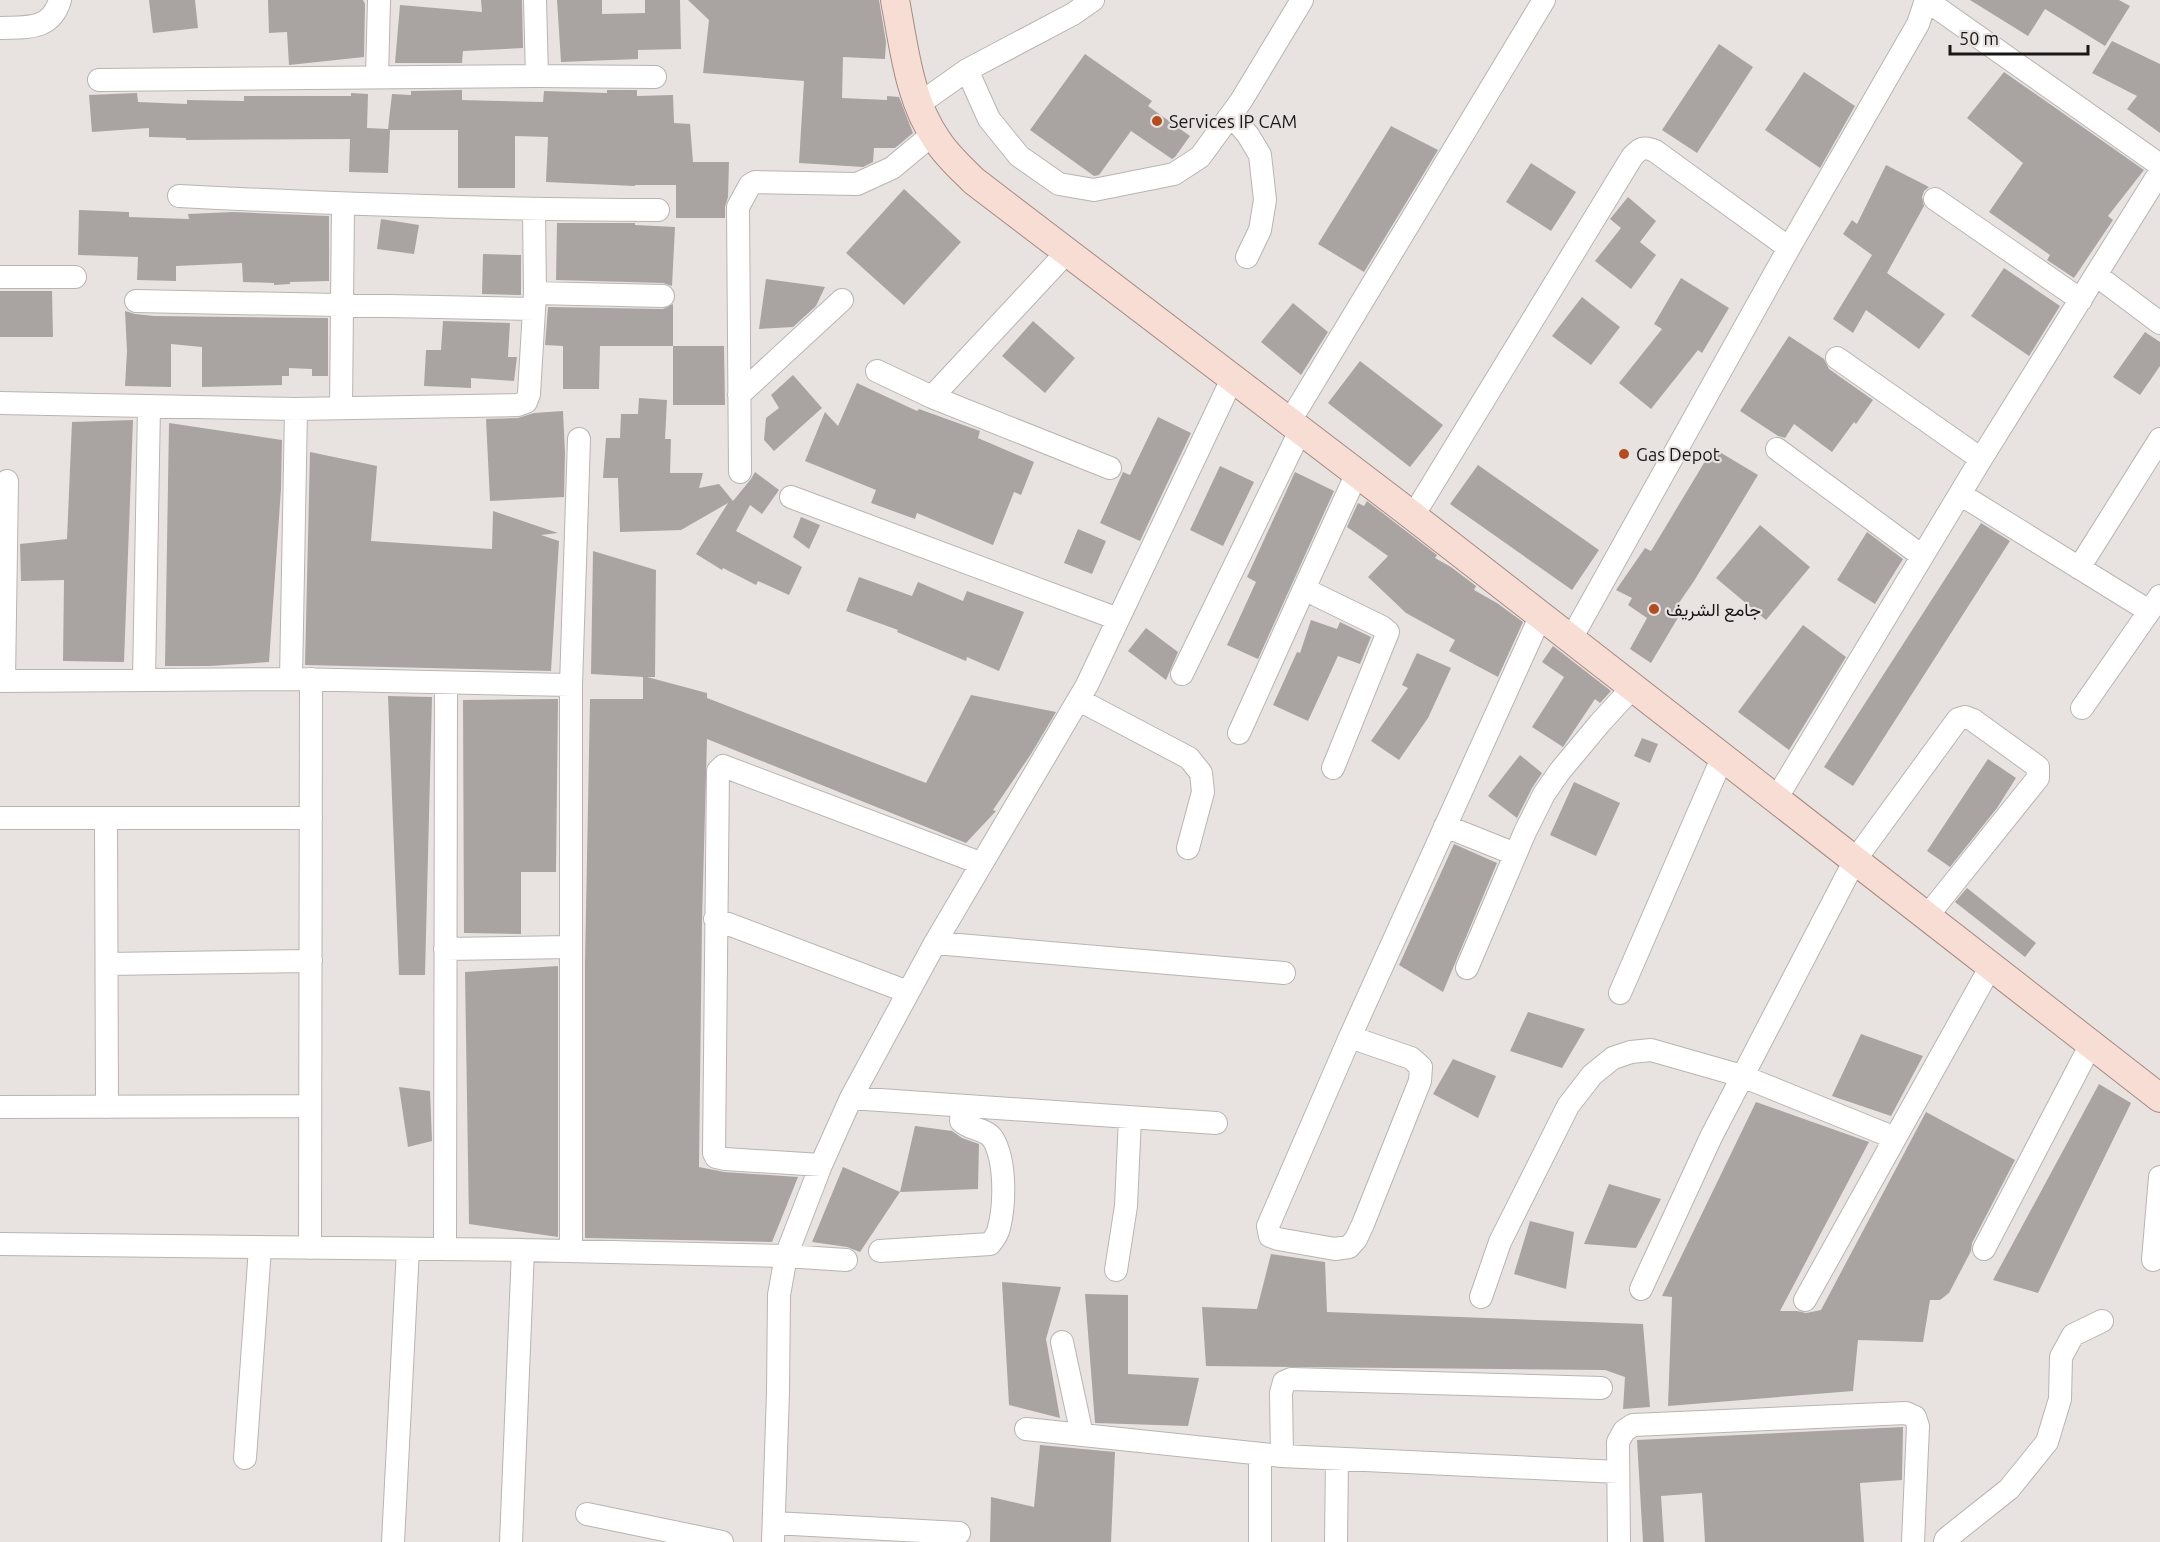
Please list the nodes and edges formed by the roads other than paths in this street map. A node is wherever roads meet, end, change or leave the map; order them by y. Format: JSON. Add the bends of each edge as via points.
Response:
{"nodes":[{"id":1,"x":60,"y":0,"type":"edge"},
{"id":2,"x":379,"y":0,"type":"edge"},
{"id":3,"x":535,"y":0,"type":"edge"},
{"id":4,"x":895,"y":0,"type":"edge"},
{"id":5,"x":1093,"y":0,"type":"edge"},
{"id":6,"x":1302,"y":0,"type":"edge"},
{"id":7,"x":1544,"y":0,"type":"edge"},
{"id":8,"x":1926,"y":0,"type":"edge"},
{"id":9,"x":0,"y":28,"type":"edge"},
{"id":10,"x":967,"y":70,"type":"junction"},
{"id":11,"x":537,"y":76,"type":"junction"},
{"id":12,"x":377,"y":77,"type":"junction"},
{"id":13,"x":655,"y":77,"type":"dead end"},
{"id":14,"x":99,"y":80,"type":"dead end"},
{"id":15,"x":919,"y":104,"type":"junction"},
{"id":16,"x":1231,"y":115,"type":"junction"},
{"id":17,"x":933,"y":134,"type":"junction"},
{"id":18,"x":2160,"y":165,"type":"edge"},
{"id":19,"x":2160,"y":172,"type":"edge"},
{"id":20,"x":179,"y":196,"type":"dead end"},
{"id":21,"x":1935,"y":199,"type":"dead end"},
{"id":22,"x":343,"y":205,"type":"junction"},
{"id":23,"x":534,"y":210,"type":"junction"},
{"id":24,"x":658,"y":210,"type":"dead end"},
{"id":25,"x":1789,"y":248,"type":"junction"},
{"id":26,"x":1067,"y":252,"type":"junction"},
{"id":27,"x":1247,"y":257,"type":"dead end"},
{"id":28,"x":2096,"y":275,"type":"junction"},
{"id":29,"x":0,"y":277,"type":"edge"},
{"id":30,"x":75,"y":277,"type":"dead end"},
{"id":31,"x":663,"y":296,"type":"dead end"},
{"id":32,"x":842,"y":300,"type":"dead end"},
{"id":33,"x":2081,"y":300,"type":"junction"},
{"id":34,"x":136,"y":301,"type":"dead end"},
{"id":35,"x":534,"y":301,"type":"junction"},
{"id":36,"x":342,"y":305,"type":"junction"},
{"id":37,"x":2160,"y":323,"type":"edge"},
{"id":38,"x":1837,"y":358,"type":"dead end"},
{"id":39,"x":877,"y":370,"type":"dead end"},
{"id":40,"x":1233,"y":377,"type":"junction"},
{"id":41,"x":739,"y":395,"type":"junction"},
{"id":42,"x":932,"y":397,"type":"junction"},
{"id":43,"x":0,"y":403,"type":"edge"},
{"id":44,"x":148,"y":406,"type":"junction"},
{"id":45,"x":341,"y":408,"type":"junction"},
{"id":46,"x":296,"y":409,"type":"junction"},
{"id":47,"x":1295,"y":425,"type":"junction"},
{"id":48,"x":579,"y":439,"type":"dead end"},
{"id":49,"x":2160,"y":439,"type":"edge"},
{"id":50,"x":1778,"y":449,"type":"dead end"},
{"id":51,"x":1981,"y":459,"type":"junction"},
{"id":52,"x":1110,"y":468,"type":"dead end"},
{"id":53,"x":740,"y":472,"type":"dead end"},
{"id":54,"x":1357,"y":473,"type":"junction"},
{"id":55,"x":8,"y":481,"type":"dead end"},
{"id":56,"x":1960,"y":494,"type":"junction"},
{"id":57,"x":791,"y":497,"type":"dead end"},
{"id":58,"x":1413,"y":516,"type":"junction"},
{"id":59,"x":1922,"y":555,"type":"junction"},
{"id":60,"x":2079,"y":568,"type":"junction"},
{"id":61,"x":1304,"y":589,"type":"junction"},
{"id":62,"x":2155,"y":603,"type":"edge"},
{"id":63,"x":1541,"y":615,"type":"junction"},
{"id":64,"x":1118,"y":618,"type":"junction"},
{"id":65,"x":1571,"y":639,"type":"junction"},
{"id":66,"x":1182,"y":674,"type":"dead end"},
{"id":67,"x":301,"y":679,"type":"junction"},
{"id":68,"x":144,"y":680,"type":"junction"},
{"id":69,"x":2,"y":681,"type":"edge"},
{"id":70,"x":446,"y":683,"type":"junction"},
{"id":71,"x":571,"y":685,"type":"junction"},
{"id":72,"x":1633,"y":687,"type":"junction"},
{"id":73,"x":1079,"y":700,"type":"junction"},
{"id":74,"x":2082,"y":708,"type":"dead end"},
{"id":75,"x":1239,"y":733,"type":"dead end"},
{"id":76,"x":1723,"y":756,"type":"junction"},
{"id":77,"x":1333,"y":768,"type":"dead end"},
{"id":78,"x":1776,"y":799,"type":"junction"},
{"id":79,"x":106,"y":818,"type":"junction"},
{"id":80,"x":310,"y":818,"type":"junction"},
{"id":81,"x":0,"y":819,"type":"edge"},
{"id":82,"x":1445,"y":825,"type":"junction"},
{"id":83,"x":1188,"y":848,"type":"dead end"},
{"id":84,"x":1515,"y":854,"type":"junction"},
{"id":85,"x":1855,"y":860,"type":"junction"},
{"id":86,"x":980,"y":863,"type":"junction"},
{"id":87,"x":1928,"y":915,"type":"junction"},
{"id":88,"x":715,"y":919,"type":"junction"},
{"id":89,"x":934,"y":943,"type":"junction"},
{"id":90,"x":571,"y":947,"type":"junction"},
{"id":91,"x":445,"y":949,"type":"junction"},
{"id":92,"x":310,"y":961,"type":"junction"},
{"id":93,"x":107,"y":964,"type":"junction"},
{"id":94,"x":1991,"y":966,"type":"junction"},
{"id":95,"x":1467,"y":968,"type":"dead end"},
{"id":96,"x":1284,"y":973,"type":"dead end"},
{"id":97,"x":908,"y":992,"type":"junction"},
{"id":98,"x":1620,"y":993,"type":"dead end"},
{"id":99,"x":1350,"y":1037,"type":"junction"},
{"id":100,"x":2091,"y":1044,"type":"junction"},
{"id":101,"x":1742,"y":1076,"type":"junction"},
{"id":102,"x":851,"y":1098,"type":"junction"},
{"id":103,"x":2160,"y":1098,"type":"edge"},
{"id":104,"x":310,"y":1106,"type":"junction"},
{"id":105,"x":962,"y":1106,"type":"junction"},
{"id":106,"x":0,"y":1107,"type":"edge"},
{"id":107,"x":107,"y":1107,"type":"junction"},
{"id":108,"x":1130,"y":1118,"type":"junction"},
{"id":109,"x":1216,"y":1123,"type":"dead end"},
{"id":110,"x":1895,"y":1138,"type":"junction"},
{"id":111,"x":821,"y":1165,"type":"junction"},
{"id":112,"x":2160,"y":1177,"type":"edge"},
{"id":113,"x":0,"y":1244,"type":"edge"},
{"id":114,"x":260,"y":1248,"type":"junction"},
{"id":115,"x":310,"y":1248,"type":"junction"},
{"id":116,"x":408,"y":1249,"type":"junction"},
{"id":117,"x":445,"y":1249,"type":"junction"},
{"id":118,"x":1984,"y":1249,"type":"dead end"},
{"id":119,"x":523,"y":1250,"type":"junction"},
{"id":120,"x":571,"y":1251,"type":"junction"},
{"id":121,"x":880,"y":1251,"type":"dead end"},
{"id":122,"x":786,"y":1256,"type":"junction"},
{"id":123,"x":846,"y":1260,"type":"dead end"},
{"id":124,"x":2153,"y":1260,"type":"dead end"},
{"id":125,"x":1116,"y":1270,"type":"dead end"},
{"id":126,"x":1641,"y":1289,"type":"dead end"},
{"id":127,"x":1481,"y":1297,"type":"dead end"},
{"id":128,"x":1805,"y":1300,"type":"dead end"},
{"id":129,"x":2102,"y":1321,"type":"dead end"},
{"id":130,"x":1062,"y":1342,"type":"dead end"},
{"id":131,"x":1601,"y":1388,"type":"dead end"},
{"id":132,"x":1026,"y":1429,"type":"dead end"},
{"id":133,"x":1082,"y":1435,"type":"junction"},
{"id":134,"x":1271,"y":1455,"type":"junction"},
{"id":135,"x":245,"y":1458,"type":"dead end"},
{"id":136,"x":1337,"y":1460,"type":"junction"},
{"id":137,"x":1618,"y":1472,"type":"junction"},
{"id":138,"x":587,"y":1514,"type":"dead end"},
{"id":139,"x":773,"y":1533,"type":"edge"},
{"id":140,"x":959,"y":1533,"type":"dead end"},
{"id":141,"x":393,"y":1542,"type":"edge"},
{"id":142,"x":511,"y":1542,"type":"edge"},
{"id":143,"x":722,"y":1542,"type":"edge"},
{"id":144,"x":1260,"y":1542,"type":"edge"},
{"id":145,"x":1336,"y":1542,"type":"edge"},
{"id":146,"x":1619,"y":1542,"type":"edge"},
{"id":147,"x":1913,"y":1542,"type":"edge"},
{"id":148,"x":1945,"y":1542,"type":"edge"}],
"edges":[{"from":1,"to":9,"type":"street","via":[[51,17],[38,27]]},
{"from":2,"to":12,"type":"street"},
{"from":3,"to":11,"type":"street"},
{"from":4,"to":15,"type":"main road"},
{"from":5,"to":10,"type":"street"},
{"from":6,"to":16,"type":"street"},
{"from":7,"to":47,"type":"street"},
{"from":8,"to":18,"type":"street"},
{"from":8,"to":25,"type":"street","via":[[1918,24]]},
{"from":10,"to":15,"type":"street"},
{"from":10,"to":16,"type":"street","via":[[989,119],[1019,156],[1059,184],[1094,190],[1174,174],[1200,157]]},
{"from":11,"to":12,"type":"street"},
{"from":11,"to":13,"type":"street"},
{"from":12,"to":14,"type":"street"},
{"from":15,"to":17,"type":"main road"},
{"from":16,"to":27,"type":"street","via":[[1260,155],[1265,200],[1260,230]]},
{"from":17,"to":26,"type":"main road","via":[[974,181]]},
{"from":17,"to":41,"type":"street","via":[[892,168],[857,184],[750,185],[738,207]]},
{"from":19,"to":28,"type":"street"},
{"from":20,"to":22,"type":"street"},
{"from":21,"to":33,"type":"street"},
{"from":22,"to":23,"type":"street"},
{"from":22,"to":36,"type":"street"},
{"from":23,"to":24,"type":"street"},
{"from":23,"to":35,"type":"street"},
{"from":25,"to":58,"type":"street","via":[[1655,151],[1640,148]]},
{"from":25,"to":65,"type":"street"},
{"from":26,"to":40,"type":"main road"},
{"from":26,"to":42,"type":"street"},
{"from":28,"to":33,"type":"street"},
{"from":28,"to":37,"type":"street"},
{"from":29,"to":30,"type":"street"},
{"from":31,"to":35,"type":"street"},
{"from":32,"to":41,"type":"street"},
{"from":33,"to":51,"type":"street"},
{"from":34,"to":36,"type":"street"},
{"from":35,"to":36,"type":"street"},
{"from":35,"to":45,"type":"street","via":[[529,394],[525,402]]},
{"from":36,"to":45,"type":"street"},
{"from":38,"to":51,"type":"street"},
{"from":39,"to":42,"type":"street"},
{"from":40,"to":47,"type":"main road"},
{"from":40,"to":64,"type":"street"},
{"from":41,"to":53,"type":"street"},
{"from":42,"to":52,"type":"street"},
{"from":43,"to":44,"type":"street"},
{"from":44,"to":46,"type":"street"},
{"from":44,"to":68,"type":"street"},
{"from":45,"to":46,"type":"street"},
{"from":46,"to":67,"type":"street"},
{"from":47,"to":54,"type":"main road"},
{"from":47,"to":66,"type":"street"},
{"from":48,"to":71,"type":"street"},
{"from":49,"to":60,"type":"street"},
{"from":50,"to":59,"type":"street"},
{"from":51,"to":56,"type":"street"},
{"from":54,"to":58,"type":"main road"},
{"from":54,"to":61,"type":"street"},
{"from":55,"to":69,"type":"street"},
{"from":56,"to":59,"type":"street"},
{"from":56,"to":60,"type":"street"},
{"from":57,"to":64,"type":"street"},
{"from":58,"to":63,"type":"main road"},
{"from":59,"to":78,"type":"street"},
{"from":60,"to":62,"type":"street"},
{"from":61,"to":75,"type":"street"},
{"from":61,"to":77,"type":"street","via":[[1388,632]]},
{"from":62,"to":74,"type":"street"},
{"from":63,"to":65,"type":"main road"},
{"from":63,"to":82,"type":"street"},
{"from":64,"to":73,"type":"street"},
{"from":65,"to":72,"type":"main road"},
{"from":67,"to":68,"type":"street"},
{"from":67,"to":70,"type":"street"},
{"from":67,"to":80,"type":"street"},
{"from":68,"to":69,"type":"street"},
{"from":70,"to":71,"type":"street"},
{"from":70,"to":91,"type":"street"},
{"from":71,"to":90,"type":"street"},
{"from":72,"to":76,"type":"main road"},
{"from":72,"to":84,"type":"street","via":[[1560,771],[1544,794]]},
{"from":73,"to":83,"type":"street","via":[[1189,758],[1201,773],[1203,792]]},
{"from":73,"to":86,"type":"street"},
{"from":76,"to":78,"type":"main road"},
{"from":76,"to":98,"type":"street"},
{"from":78,"to":85,"type":"main road"},
{"from":79,"to":80,"type":"street"},
{"from":79,"to":81,"type":"street"},
{"from":79,"to":93,"type":"street"},
{"from":80,"to":92,"type":"street"},
{"from":82,"to":84,"type":"street"},
{"from":82,"to":99,"type":"street"},
{"from":84,"to":95,"type":"street"},
{"from":85,"to":87,"type":"main road"},
{"from":85,"to":87,"type":"street","via":[[1959,719],[1973,720],[2038,767],[2030,788]]},
{"from":85,"to":101,"type":"street"},
{"from":86,"to":88,"type":"street","via":[[720,767]]},
{"from":86,"to":89,"type":"street"},
{"from":87,"to":94,"type":"main road"},
{"from":88,"to":97,"type":"street"},
{"from":88,"to":111,"type":"street","via":[[714,1153],[725,1160]]},
{"from":89,"to":96,"type":"street"},
{"from":89,"to":97,"type":"street"},
{"from":90,"to":91,"type":"street"},
{"from":90,"to":120,"type":"street"},
{"from":91,"to":117,"type":"street"},
{"from":92,"to":93,"type":"street"},
{"from":92,"to":104,"type":"street"},
{"from":93,"to":107,"type":"street"},
{"from":94,"to":100,"type":"main road"},
{"from":94,"to":110,"type":"street"},
{"from":97,"to":102,"type":"street"},
{"from":99,"to":99,"type":"street","via":[[1268,1226],[1270,1236],[1335,1249],[1349,1247],[1363,1224],[1420,1081],[1421,1067],[1411,1058]]},
{"from":100,"to":103,"type":"main road"},
{"from":100,"to":118,"type":"street"},
{"from":101,"to":110,"type":"street"},
{"from":101,"to":126,"type":"street"},
{"from":101,"to":127,"type":"street","via":[[1651,1050],[1613,1058],[1592,1075],[1568,1107],[1544,1154],[1500,1242]]},
{"from":102,"to":105,"type":"street"},
{"from":102,"to":111,"type":"street"},
{"from":104,"to":107,"type":"street"},
{"from":104,"to":115,"type":"street"},
{"from":105,"to":108,"type":"street"},
{"from":105,"to":121,"type":"street","via":[[961,1121],[992,1137],[1001,1160],[1004,1195],[999,1230],[990,1244]]},
{"from":106,"to":107,"type":"street"},
{"from":108,"to":109,"type":"street"},
{"from":108,"to":125,"type":"street","via":[[1126,1206]]},
{"from":110,"to":128,"type":"street"},
{"from":111,"to":122,"type":"street"},
{"from":112,"to":124,"type":"street"},
{"from":113,"to":114,"type":"street"},
{"from":114,"to":115,"type":"street"},
{"from":114,"to":135,"type":"street"},
{"from":115,"to":116,"type":"street"},
{"from":116,"to":117,"type":"street"},
{"from":116,"to":141,"type":"street"},
{"from":117,"to":119,"type":"street"},
{"from":119,"to":120,"type":"street"},
{"from":119,"to":142,"type":"street"},
{"from":120,"to":122,"type":"street"},
{"from":122,"to":123,"type":"street"},
{"from":122,"to":139,"type":"street","via":[[779,1295]]},
{"from":129,"to":148,"type":"street","via":[[2073,1335],[2061,1357],[2060,1399],[2047,1442],[2009,1489]]},
{"from":130,"to":133,"type":"street"},
{"from":131,"to":134,"type":"street","via":[[1291,1379],[1284,1382],[1281,1393]]},
{"from":132,"to":133,"type":"street"},
{"from":133,"to":134,"type":"street"},
{"from":134,"to":136,"type":"street"},
{"from":134,"to":144,"type":"street"},
{"from":136,"to":137,"type":"street"},
{"from":136,"to":145,"type":"street"},
{"from":137,"to":146,"type":"street"},
{"from":137,"to":147,"type":"street","via":[[1618,1442],[1633,1425],[1906,1413],[1915,1417],[1918,1426]]},
{"from":138,"to":143,"type":"street"},
{"from":139,"to":140,"type":"street"}]}
